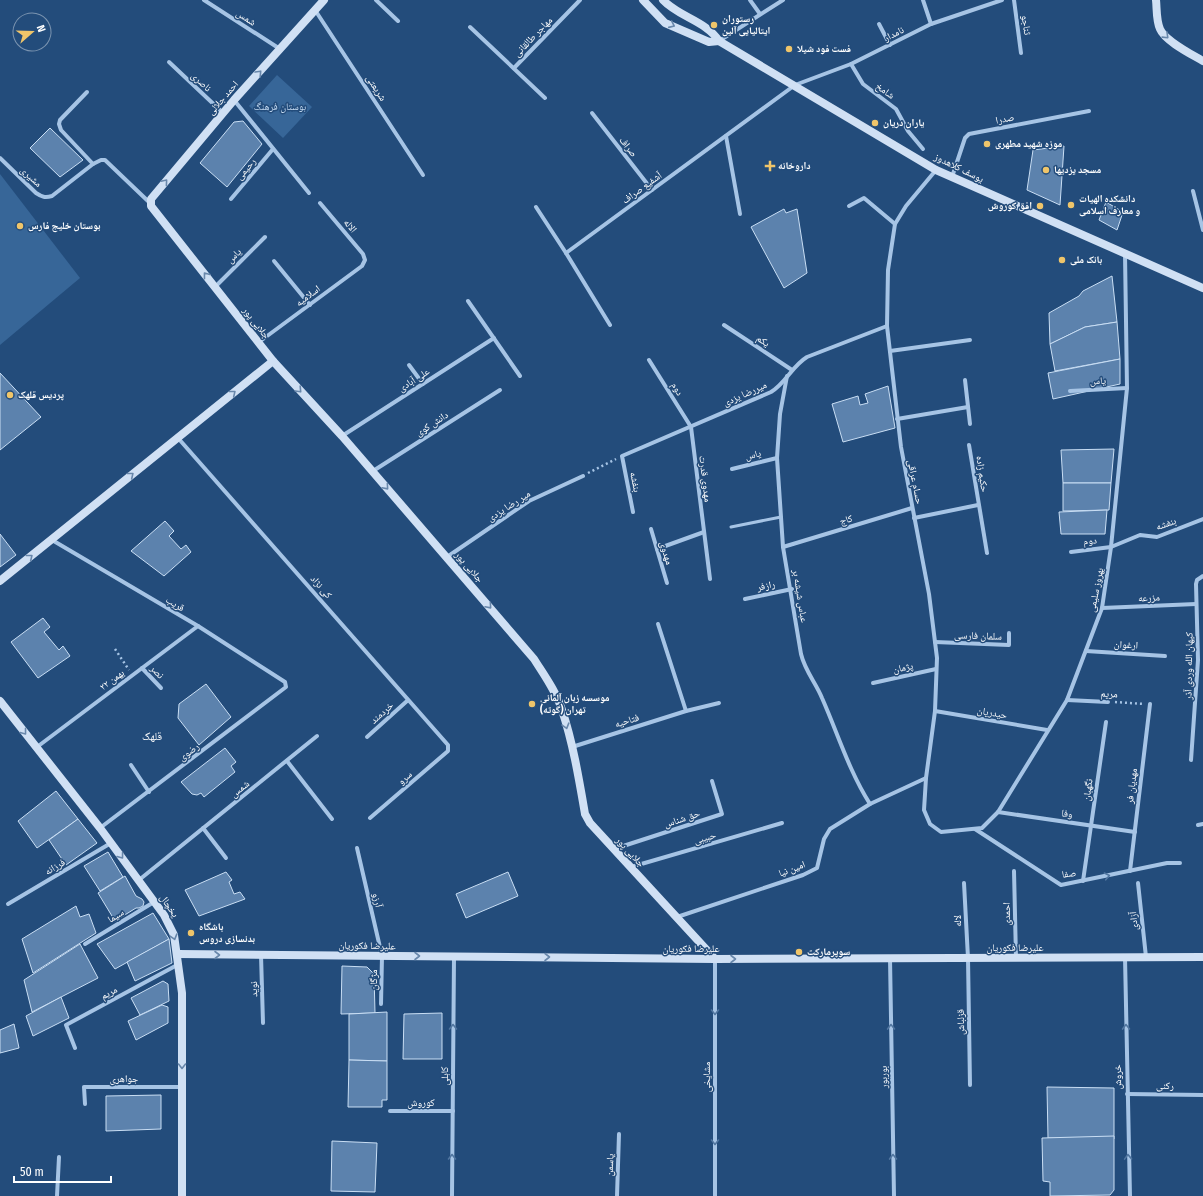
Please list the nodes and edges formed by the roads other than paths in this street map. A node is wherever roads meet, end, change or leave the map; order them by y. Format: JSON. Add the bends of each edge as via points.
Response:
{"nodes":[{"id":1,"x":204,"y":0,"type":"edge"},
{"id":2,"x":324,"y":0,"type":"edge"},
{"id":3,"x":376,"y":0,"type":"edge"},
{"id":4,"x":580,"y":0,"type":"edge"},
{"id":5,"x":643,"y":0,"type":"edge"},
{"id":6,"x":663,"y":0,"type":"edge"},
{"id":7,"x":750,"y":0,"type":"edge"},
{"id":8,"x":783,"y":0,"type":"edge"},
{"id":9,"x":923,"y":0,"type":"edge"},
{"id":10,"x":1002,"y":0,"type":"edge"},
{"id":11,"x":1014,"y":0,"type":"edge"},
{"id":12,"x":1156,"y":0,"type":"edge"},
{"id":13,"x":315,"y":10,"type":"junction"},
{"id":14,"x":760,"y":14,"type":"junction"},
{"id":15,"x":398,"y":21,"type":"dead end"},
{"id":16,"x":878,"y":24,"type":"dead end"},
{"id":17,"x":931,"y":24,"type":"junction"},
{"id":18,"x":470,"y":27,"type":"dead end"},
{"id":19,"x":719,"y":41,"type":"junction"},
{"id":20,"x":890,"y":45,"type":"junction"},
{"id":21,"x":280,"y":50,"type":"junction"},
{"id":22,"x":1021,"y":53,"type":"dead end"},
{"id":23,"x":1203,"y":61,"type":"edge"},
{"id":24,"x":169,"y":62,"type":"dead end"},
{"id":25,"x":851,"y":64,"type":"junction"},
{"id":26,"x":514,"y":68,"type":"junction"},
{"id":27,"x":794,"y":85,"type":"junction"},
{"id":28,"x":87,"y":92,"type":"dead end"},
{"id":29,"x":545,"y":98,"type":"dead end"},
{"id":30,"x":234,"y":100,"type":"junction"},
{"id":31,"x":1089,"y":111,"type":"dead end"},
{"id":32,"x":223,"y":113,"type":"junction"},
{"id":33,"x":592,"y":113,"type":"dead end"},
{"id":34,"x":726,"y":136,"type":"junction"},
{"id":35,"x":273,"y":148,"type":"junction"},
{"id":36,"x":924,"y":149,"type":"dead end"},
{"id":37,"x":0,"y":158,"type":"edge"},
{"id":38,"x":93,"y":164,"type":"junction"},
{"id":39,"x":936,"y":170,"type":"junction"},
{"id":40,"x":423,"y":175,"type":"dead end"},
{"id":41,"x":952,"y":177,"type":"junction"},
{"id":42,"x":652,"y":190,"type":"junction"},
{"id":43,"x":1193,"y":191,"type":"dead end"},
{"id":44,"x":310,"y":193,"type":"dead end"},
{"id":45,"x":231,"y":199,"type":"dead end"},
{"id":46,"x":150,"y":203,"type":"junction"},
{"id":47,"x":320,"y":203,"type":"dead end"},
{"id":48,"x":849,"y":206,"type":"dead end"},
{"id":49,"x":536,"y":207,"type":"dead end"},
{"id":50,"x":740,"y":214,"type":"dead end"},
{"id":51,"x":895,"y":224,"type":"junction"},
{"id":52,"x":1203,"y":230,"type":"edge"},
{"id":53,"x":265,"y":237,"type":"dead end"},
{"id":54,"x":566,"y":253,"type":"junction"},
{"id":55,"x":1125,"y":254,"type":"junction"},
{"id":56,"x":365,"y":260,"type":"joint"},
{"id":57,"x":274,"y":261,"type":"dead end"},
{"id":58,"x":215,"y":287,"type":"junction"},
{"id":59,"x":1203,"y":288,"type":"edge"},
{"id":60,"x":468,"y":301,"type":"dead end"},
{"id":61,"x":310,"y":305,"type":"junction"},
{"id":62,"x":610,"y":325,"type":"dead end"},
{"id":63,"x":724,"y":325,"type":"dead end"},
{"id":64,"x":887,"y":326,"type":"junction"},
{"id":65,"x":494,"y":338,"type":"junction"},
{"id":66,"x":970,"y":340,"type":"dead end"},
{"id":67,"x":259,"y":342,"type":"junction"},
{"id":68,"x":890,"y":351,"type":"junction"},
{"id":69,"x":649,"y":360,"type":"dead end"},
{"id":70,"x":273,"y":361,"type":"junction"},
{"id":71,"x":409,"y":365,"type":"dead end"},
{"id":72,"x":792,"y":370,"type":"junction"},
{"id":73,"x":520,"y":376,"type":"dead end"},
{"id":74,"x":787,"y":376,"type":"junction"},
{"id":75,"x":965,"y":380,"type":"dead end"},
{"id":76,"x":423,"y":384,"type":"junction"},
{"id":77,"x":1127,"y":388,"type":"junction"},
{"id":78,"x":500,"y":390,"type":"dead end"},
{"id":79,"x":1070,"y":391,"type":"dead end"},
{"id":80,"x":968,"y":407,"type":"junction"},
{"id":81,"x":897,"y":419,"type":"junction"},
{"id":82,"x":970,"y":424,"type":"dead end"},
{"id":83,"x":691,"y":427,"type":"junction"},
{"id":84,"x":342,"y":436,"type":"junction"},
{"id":85,"x":178,"y":438,"type":"junction"},
{"id":86,"x":969,"y":445,"type":"dead end"},
{"id":87,"x":622,"y":456,"type":"joint"},
{"id":88,"x":777,"y":458,"type":"junction"},
{"id":89,"x":732,"y":469,"type":"dead end"},
{"id":90,"x":373,"y":471,"type":"junction"},
{"id":91,"x":583,"y":476,"type":"road end"},
{"id":92,"x":978,"y":505,"type":"junction"},
{"id":93,"x":912,"y":508,"type":"junction"},
{"id":94,"x":633,"y":512,"type":"dead end"},
{"id":95,"x":781,"y":517,"type":"junction"},
{"id":96,"x":914,"y":518,"type":"junction"},
{"id":97,"x":1203,"y":519,"type":"edge"},
{"id":98,"x":731,"y":527,"type":"dead end"},
{"id":99,"x":651,"y":529,"type":"dead end"},
{"id":100,"x":704,"y":532,"type":"junction"},
{"id":101,"x":51,"y":540,"type":"junction"},
{"id":102,"x":783,"y":547,"type":"junction"},
{"id":103,"x":1112,"y":547,"type":"junction"},
{"id":104,"x":657,"y":549,"type":"junction"},
{"id":105,"x":1071,"y":552,"type":"dead end"},
{"id":106,"x":987,"y":554,"type":"dead end"},
{"id":107,"x":447,"y":557,"type":"junction"},
{"id":108,"x":1203,"y":576,"type":"edge"},
{"id":109,"x":710,"y":579,"type":"dead end"},
{"id":110,"x":0,"y":581,"type":"edge"},
{"id":111,"x":667,"y":583,"type":"dead end"},
{"id":112,"x":792,"y":589,"type":"junction"},
{"id":113,"x":745,"y":600,"type":"dead end"},
{"id":114,"x":1196,"y":604,"type":"junction"},
{"id":115,"x":1102,"y":608,"type":"junction"},
{"id":116,"x":658,"y":624,"type":"dead end"},
{"id":117,"x":198,"y":626,"type":"junction"},
{"id":118,"x":1009,"y":633,"type":"dead end"},
{"id":119,"x":935,"y":642,"type":"junction"},
{"id":120,"x":1086,"y":651,"type":"junction"},
{"id":121,"x":1165,"y":656,"type":"dead end"},
{"id":122,"x":142,"y":668,"type":"junction"},
{"id":123,"x":936,"y":669,"type":"junction"},
{"id":124,"x":873,"y":683,"type":"dead end"},
{"id":125,"x":286,"y":687,"type":"joint"},
{"id":126,"x":161,"y":688,"type":"dead end"},
{"id":127,"x":1067,"y":700,"type":"junction"},
{"id":128,"x":0,"y":701,"type":"edge"},
{"id":129,"x":407,"y":701,"type":"junction"},
{"id":130,"x":719,"y":702,"type":"dead end"},
{"id":131,"x":1108,"y":702,"type":"road end"},
{"id":132,"x":1150,"y":704,"type":"road end"},
{"id":133,"x":686,"y":711,"type":"junction"},
{"id":134,"x":934,"y":712,"type":"junction"},
{"id":135,"x":1106,"y":722,"type":"dead end"},
{"id":136,"x":1047,"y":730,"type":"junction"},
{"id":137,"x":317,"y":736,"type":"dead end"},
{"id":138,"x":367,"y":737,"type":"dead end"},
{"id":139,"x":572,"y":746,"type":"junction"},
{"id":140,"x":36,"y":748,"type":"junction"},
{"id":141,"x":449,"y":748,"type":"joint"},
{"id":142,"x":1191,"y":760,"type":"dead end"},
{"id":143,"x":287,"y":761,"type":"junction"},
{"id":144,"x":131,"y":765,"type":"dead end"},
{"id":145,"x":926,"y":778,"type":"junction"},
{"id":146,"x":712,"y":781,"type":"dead end"},
{"id":147,"x":149,"y":792,"type":"junction"},
{"id":148,"x":870,"y":804,"type":"junction"},
{"id":149,"x":924,"y":810,"type":"joint"},
{"id":150,"x":998,"y":812,"type":"junction"},
{"id":151,"x":370,"y":818,"type":"dead end"},
{"id":152,"x":332,"y":819,"type":"dead end"},
{"id":153,"x":782,"y":823,"type":"dead end"},
{"id":154,"x":1091,"y":826,"type":"junction"},
{"id":155,"x":100,"y":828,"type":"junction"},
{"id":156,"x":203,"y":828,"type":"junction"},
{"id":157,"x":975,"y":829,"type":"junction"},
{"id":158,"x":1135,"y":832,"type":"junction"},
{"id":159,"x":111,"y":843,"type":"junction"},
{"id":160,"x":357,"y":848,"type":"dead end"},
{"id":161,"x":614,"y":849,"type":"junction"},
{"id":162,"x":226,"y":858,"type":"dead end"},
{"id":163,"x":1180,"y":863,"type":"dead end"},
{"id":164,"x":631,"y":867,"type":"junction"},
{"id":165,"x":1014,"y":871,"type":"dead end"},
{"id":166,"x":1130,"y":871,"type":"junction"},
{"id":167,"x":139,"y":880,"type":"junction"},
{"id":168,"x":1083,"y":880,"type":"junction"},
{"id":169,"x":964,"y":883,"type":"dead end"},
{"id":170,"x":1138,"y":883,"type":"dead end"},
{"id":171,"x":155,"y":902,"type":"junction"},
{"id":172,"x":8,"y":904,"type":"dead end"},
{"id":173,"x":677,"y":917,"type":"junction"},
{"id":174,"x":85,"y":944,"type":"dead end"},
{"id":175,"x":178,"y":954,"type":"junction"},
{"id":176,"x":261,"y":955,"type":"junction"},
{"id":177,"x":382,"y":956,"type":"junction"},
{"id":178,"x":454,"y":957,"type":"junction"},
{"id":179,"x":1125,"y":957,"type":"junction"},
{"id":180,"x":1146,"y":957,"type":"junction"},
{"id":181,"x":1203,"y":957,"type":"edge"},
{"id":182,"x":890,"y":958,"type":"junction"},
{"id":183,"x":968,"y":958,"type":"junction"},
{"id":184,"x":1016,"y":958,"type":"junction"},
{"id":185,"x":715,"y":959,"type":"junction"},
{"id":186,"x":179,"y":964,"type":"junction"},
{"id":187,"x":381,"y":1004,"type":"dead end"},
{"id":188,"x":262,"y":1023,"type":"dead end"},
{"id":189,"x":75,"y":1048,"type":"dead end"},
{"id":190,"x":970,"y":1085,"type":"dead end"},
{"id":191,"x":182,"y":1087,"type":"junction"},
{"id":192,"x":1126,"y":1094,"type":"junction"},
{"id":193,"x":1203,"y":1095,"type":"edge"},
{"id":194,"x":85,"y":1104,"type":"dead end"},
{"id":195,"x":390,"y":1111,"type":"dead end"},
{"id":196,"x":453,"y":1111,"type":"junction"},
{"id":197,"x":619,"y":1134,"type":"dead end"},
{"id":198,"x":59,"y":1157,"type":"dead end"},
{"id":199,"x":57,"y":1196,"type":"edge"},
{"id":200,"x":182,"y":1196,"type":"edge"},
{"id":201,"x":452,"y":1196,"type":"edge"},
{"id":202,"x":617,"y":1196,"type":"edge"},
{"id":203,"x":715,"y":1196,"type":"edge"},
{"id":204,"x":894,"y":1196,"type":"edge"},
{"id":205,"x":1130,"y":1196,"type":"edge"}],
"edges":[{"from":1,"to":21,"type":"street","name":"شمس"},
{"from":2,"to":13,"type":"street","name":"احمد جلالی"},
{"from":3,"to":15,"type":"street"},
{"from":4,"to":26,"type":"street","name":"مهاجر طالقانی"},
{"from":5,"to":19,"type":"street","name":"یوسف کلاهدوز","one_way":true,"via":[[665,23],[709,42]]},
{"from":6,"to":19,"type":"street","name":"یوسف کلاهدوز","via":[[669,7],[709,29]]},
{"from":7,"to":14,"type":"street"},
{"from":8,"to":14,"type":"street"},
{"from":9,"to":17,"type":"street"},
{"from":10,"to":17,"type":"street","name":"نامدار"},
{"from":11,"to":22,"type":"street","name":"ثناجو"},
{"from":12,"to":23,"type":"street","one_way":true,"via":[[1158,20],[1165,36]]},
{"from":13,"to":21,"type":"street","name":"احمد جلالی"},
{"from":13,"to":40,"type":"street","name":"شریعتی"},
{"from":14,"to":19,"type":"street"},
{"from":16,"to":20,"type":"street"},
{"from":17,"to":20,"type":"street","name":"نامدار"},
{"from":18,"to":26,"type":"street","name":"مهاجر طالقانی"},
{"from":19,"to":27,"type":"street","name":"یوسف کلاهدوز"},
{"from":20,"to":25,"type":"street","name":"نامدار"},
{"from":30,"to":21,"type":"street","name":"احمد جلالی","one_way":true},
{"from":24,"to":32,"type":"street","name":"ناصری"},
{"from":25,"to":27,"type":"street","name":"نامدار"},
{"from":25,"to":36,"type":"street","name":"شامخ","via":[[863,84],[896,109],[908,132]]},
{"from":26,"to":29,"type":"street","name":"مهاجر طالقانی"},
{"from":27,"to":34,"type":"street","name":"آشفیع صراف"},
{"from":27,"to":39,"type":"street","name":"یوسف کلاهدوز"},
{"from":28,"to":38,"type":"street","via":[[59,124],[61,130]]},
{"from":30,"to":32,"type":"street","name":"احمد جلالی"},
{"from":30,"to":35,"type":"street"},
{"from":31,"to":41,"type":"street","name":"صدرا","via":[[969,134],[965,138]]},
{"from":46,"to":32,"type":"street","name":"احمد جلالی","one_way":true},
{"from":33,"to":42,"type":"street","name":"صراف"},
{"from":34,"to":42,"type":"street","name":"آشفیع صراف"},
{"from":34,"to":50,"type":"street"},
{"from":35,"to":44,"type":"street"},
{"from":35,"to":45,"type":"street","name":"رحیمی"},
{"from":37,"to":38,"type":"street","name":"مشیری","via":[[41,197],[52,196]]},
{"from":38,"to":46,"type":"street","via":[[105,160]]},
{"from":39,"to":41,"type":"street","name":"یوسف کلاهدوز"},
{"from":39,"to":51,"type":"street","name":"حسام عراقی","via":[[906,206]]},
{"from":41,"to":55,"type":"street","name":"یوسف کلاهدوز"},
{"from":42,"to":54,"type":"street","name":"آشفیع صراف"},
{"from":43,"to":52,"type":"street"},
{"from":58,"to":46,"type":"street","name":"جلایی پور","one_way":true},
{"from":47,"to":56,"type":"street","name":"الاله","via":[[363,254]]},
{"from":48,"to":51,"type":"street","via":[[864,198]]},
{"from":49,"to":54,"type":"street"},
{"from":51,"to":64,"type":"street","name":"حسام عراقی","via":[[888,270]]},
{"from":53,"to":58,"type":"street","name":"یاس"},
{"from":54,"to":62,"type":"street"},
{"from":55,"to":59,"type":"street","name":"یوسف کلاهدوز"},
{"from":55,"to":77,"type":"street","name":"بهروز سلیمی"},
{"from":56,"to":61,"type":"street","name":"اسلامیه","via":[[362,266]]},
{"from":57,"to":61,"type":"street"},
{"from":58,"to":67,"type":"street","name":"جلایی پور"},
{"from":60,"to":65,"type":"street"},
{"from":61,"to":67,"type":"street","name":"اسلامیه"},
{"from":63,"to":72,"type":"street","name":"یکم"},
{"from":64,"to":68,"type":"street","name":"حسام عراقی"},
{"from":64,"to":72,"type":"street","name":"میررضا یزدی","via":[[807,357]]},
{"from":65,"to":73,"type":"street"},
{"from":65,"to":76,"type":"street","name":"علی آبادی"},
{"from":66,"to":68,"type":"street"},
{"from":67,"to":70,"type":"street","name":"جلایی پور"},
{"from":68,"to":81,"type":"street","name":"حسام عراقی"},
{"from":69,"to":83,"type":"street","name":"دوم"},
{"from":70,"to":84,"type":"street","name":"جلایی پور","one_way":true},
{"from":85,"to":70,"type":"street","one_way":true},
{"from":71,"to":76,"type":"street"},
{"from":72,"to":74,"type":"street","name":"میررضا یزدی"},
{"from":74,"to":83,"type":"street","name":"میررضا یزدی","via":[[771,392]]},
{"from":74,"to":88,"type":"street","name":"عباس شیشه بر","via":[[780,414]]},
{"from":75,"to":80,"type":"street"},
{"from":76,"to":84,"type":"street","name":"علی آبادی"},
{"from":77,"to":79,"type":"street","name":"یاس"},
{"from":77,"to":103,"type":"street","name":"بهروز سلیمی"},
{"from":78,"to":90,"type":"street","name":"دانش کوی"},
{"from":80,"to":81,"type":"street"},
{"from":80,"to":82,"type":"street"},
{"from":81,"to":93,"type":"street","name":"حسام عراقی"},
{"from":83,"to":87,"type":"street","name":"میررضا یزدی"},
{"from":83,"to":100,"type":"street","name":"مهدوی قدرت"},
{"from":84,"to":90,"type":"street","name":"جلایی پور"},
{"from":101,"to":85,"type":"street","one_way":true},
{"from":85,"to":129,"type":"street","name":"کی نژاد"},
{"from":86,"to":92,"type":"street","name":"حکیم زاده"},
{"from":87,"to":94,"type":"street","name":"بنفشه"},
{"from":88,"to":89,"type":"street","name":"یاس"},
{"from":88,"to":95,"type":"street","name":"عباس شیشه بر"},
{"from":90,"to":107,"type":"street","name":"جلایی پور","one_way":true},
{"from":91,"to":107,"type":"street","name":"میر رضا یزدی","via":[[529,501]]},
{"from":92,"to":96,"type":"street","name":"حکیم زاده"},
{"from":92,"to":106,"type":"street","name":"حکیم زاده"},
{"from":93,"to":96,"type":"street","name":"حسام عراقی"},
{"from":93,"to":102,"type":"street","name":"کاج"},
{"from":95,"to":98,"type":"lane"},
{"from":95,"to":102,"type":"street","name":"عباس شیشه بر"},
{"from":96,"to":119,"type":"street","name":"حسام عراقی","via":[[929,594]]},
{"from":97,"to":103,"type":"street","name":"بنفشه","via":[[1157,537],[1140,535]]},
{"from":99,"to":104,"type":"street","name":"مهدوی"},
{"from":100,"to":104,"type":"street"},
{"from":100,"to":109,"type":"street","name":"مهدوی قدرت"},
{"from":110,"to":101,"type":"street","one_way":true},
{"from":101,"to":117,"type":"street","name":"قریب"},
{"from":102,"to":112,"type":"street","name":"عباس شیشه بر"},
{"from":103,"to":105,"type":"street","name":"دوم"},
{"from":103,"to":115,"type":"street","name":"بهروز سلیمی"},
{"from":104,"to":111,"type":"street","name":"مهدوی"},
{"from":107,"to":139,"type":"street","name":"جلایی پور","one_way":true,"via":[[534,659],[561,708]]},
{"from":108,"to":114,"type":"street","name":"کیهان الله وردی آذر","via":[[1197,580]]},
{"from":112,"to":113,"type":"street","name":"رازفر"},
{"from":112,"to":148,"type":"street","name":"عباس شیشه بر","via":[[804,666],[822,697],[857,784]]},
{"from":114,"to":115,"type":"street","name":"مزرعه"},
{"from":114,"to":142,"type":"street","name":"کیهان الله وردی آذر","via":[[1198,660]]},
{"from":115,"to":120,"type":"street","name":"بهروز سلیمی"},
{"from":116,"to":133,"type":"street"},
{"from":117,"to":122,"type":"street","name":"۲۲ بهمن"},
{"from":117,"to":125,"type":"street","name":"قریب","via":[[285,682]]},
{"from":118,"to":119,"type":"street","name":"سلمان فارسی","via":[[1009,645]]},
{"from":119,"to":123,"type":"street","name":"حسام عراقی"},
{"from":120,"to":121,"type":"street","name":"ارغوان"},
{"from":120,"to":127,"type":"street","name":"بهروز سلیمی"},
{"from":122,"to":126,"type":"street","name":"نصر"},
{"from":122,"to":140,"type":"street","name":"۲۲ بهمن"},
{"from":123,"to":124,"type":"street","name":"پژمان"},
{"from":123,"to":134,"type":"street","name":"حسام عراقی"},
{"from":125,"to":147,"type":"street","name":"رضوی"},
{"from":127,"to":131,"type":"street","name":"مریم"},
{"from":127,"to":136,"type":"street","name":"بهروز سلیمی"},
{"from":128,"to":140,"type":"street","name":"یخچال","one_way":true},
{"from":129,"to":138,"type":"street","name":"خردمند"},
{"from":129,"to":141,"type":"street","name":"کی نژاد"},
{"from":130,"to":133,"type":"street","name":"فتاحیه"},
{"from":132,"to":158,"type":"street","name":"مهدیان فر"},
{"from":133,"to":139,"type":"street","name":"فتاحیه"},
{"from":134,"to":136,"type":"street","name":"حیدریان"},
{"from":134,"to":145,"type":"street","name":"حسام عراقی"},
{"from":135,"to":154,"type":"street","name":"نگهبان"},
{"from":136,"to":150,"type":"street","name":"بهروز سلیمی"},
{"from":137,"to":143,"type":"street","name":"شمس"},
{"from":139,"to":161,"type":"street","name":"جلایی پور","via":[[585,814],[596,831]]},
{"from":140,"to":155,"type":"street","name":"یخچال"},
{"from":141,"to":151,"type":"street","name":"سرو"},
{"from":143,"to":152,"type":"street"},
{"from":143,"to":156,"type":"street","name":"شمس"},
{"from":144,"to":147,"type":"street"},
{"from":145,"to":148,"type":"street","name":"امین نیا"},
{"from":145,"to":149,"type":"street","name":"حسام عراقی"},
{"from":146,"to":161,"type":"street","name":"حق شناس","via":[[722,814]]},
{"from":147,"to":155,"type":"street","name":"رضوی"},
{"from":148,"to":173,"type":"street","name":"امین نیا","via":[[826,833],[816,868],[803,875]]},
{"from":149,"to":157,"type":"street","name":"بهروز سلیمی","via":[[936,830],[948,832]]},
{"from":150,"to":154,"type":"street","name":"وفا"},
{"from":150,"to":157,"type":"street","name":"بهروز سلیمی","via":[[985,826]]},
{"from":153,"to":164,"type":"street","name":"حبیبی"},
{"from":154,"to":158,"type":"street","name":"وفا"},
{"from":154,"to":168,"type":"street","name":"نگهبان"},
{"from":155,"to":159,"type":"street","name":"یخچال"},
{"from":156,"to":162,"type":"street"},
{"from":156,"to":167,"type":"street","name":"شمس"},
{"from":157,"to":168,"type":"street","name":"صفا","via":[[1061,885]]},
{"from":158,"to":166,"type":"street","name":"مهدیان فر"},
{"from":159,"to":167,"type":"street","name":"یخچال","one_way":true},
{"from":159,"to":172,"type":"street","name":"فرزانه"},
{"from":160,"to":177,"type":"street","name":"آرزو"},
{"from":161,"to":164,"type":"street","name":"جلایی پور"},
{"from":163,"to":166,"type":"street","name":"صفا","via":[[1167,863]]},
{"from":164,"to":173,"type":"street","name":"جلایی پور"},
{"from":165,"to":184,"type":"street","name":"احمدی"},
{"from":168,"to":166,"type":"street","name":"صفا","one_way":true},
{"from":167,"to":171,"type":"street","name":"یخچال"},
{"from":169,"to":183,"type":"street","name":"لاله"},
{"from":170,"to":180,"type":"street","name":"آزادی"},
{"from":171,"to":174,"type":"street","name":"سیما"},
{"from":171,"to":175,"type":"street","name":"یخچال","one_way":true,"via":[[170,924]]},
{"from":173,"to":185,"type":"street","name":"جلایی پور"},
{"from":175,"to":176,"type":"street","name":"علیرضا فکوریان","one_way":true},
{"from":175,"to":186,"type":"street","name":"یخچال"},
{"from":176,"to":177,"type":"street","name":"علیرضا فکوریان"},
{"from":176,"to":188,"type":"street","name":"نوید"},
{"from":177,"to":178,"type":"street","name":"علیرضا فکوریان","one_way":true},
{"from":177,"to":187,"type":"street","name":"مژگان"},
{"from":178,"to":185,"type":"street","name":"علیرضا فکوریان","one_way":true},
{"from":196,"to":178,"type":"street","name":"کابلی","one_way":true},
{"from":179,"to":180,"type":"street","name":"علیرضا فکوریان"},
{"from":179,"to":184,"type":"street","name":"علیرضا فکوریان"},
{"from":192,"to":179,"type":"street","name":"خروش","one_way":true},
{"from":180,"to":181,"type":"street","name":"علیرضا فکوریان"},
{"from":182,"to":183,"type":"street","name":"علیرضا فکوریان"},
{"from":185,"to":182,"type":"street","name":"علیرضا فکوریان","one_way":true},
{"from":204,"to":182,"type":"street","name":"بوربور","one_way":true},
{"from":183,"to":184,"type":"street","name":"علیرضا فکوریان"},
{"from":183,"to":190,"type":"street","name":"قزلباش"},
{"from":185,"to":203,"type":"street","name":"مشایخی","one_way":true},
{"from":186,"to":189,"type":"street","name":"مریم","via":[[66,1025]]},
{"from":186,"to":191,"type":"street","name":"یخچال","one_way":true,"via":[[182,993]]},
{"from":191,"to":194,"type":"street","name":"جواهری","via":[[84,1087]]},
{"from":191,"to":200,"type":"street","name":"یخچال"},
{"from":192,"to":193,"type":"street","name":"رکنی"},
{"from":205,"to":192,"type":"street","name":"خروش","one_way":true},
{"from":195,"to":196,"type":"street","name":"کوروش"},
{"from":201,"to":196,"type":"street","name":"کابلی","one_way":true},
{"from":197,"to":202,"type":"street","name":"یاسمن"},
{"from":198,"to":199,"type":"street"}]}
